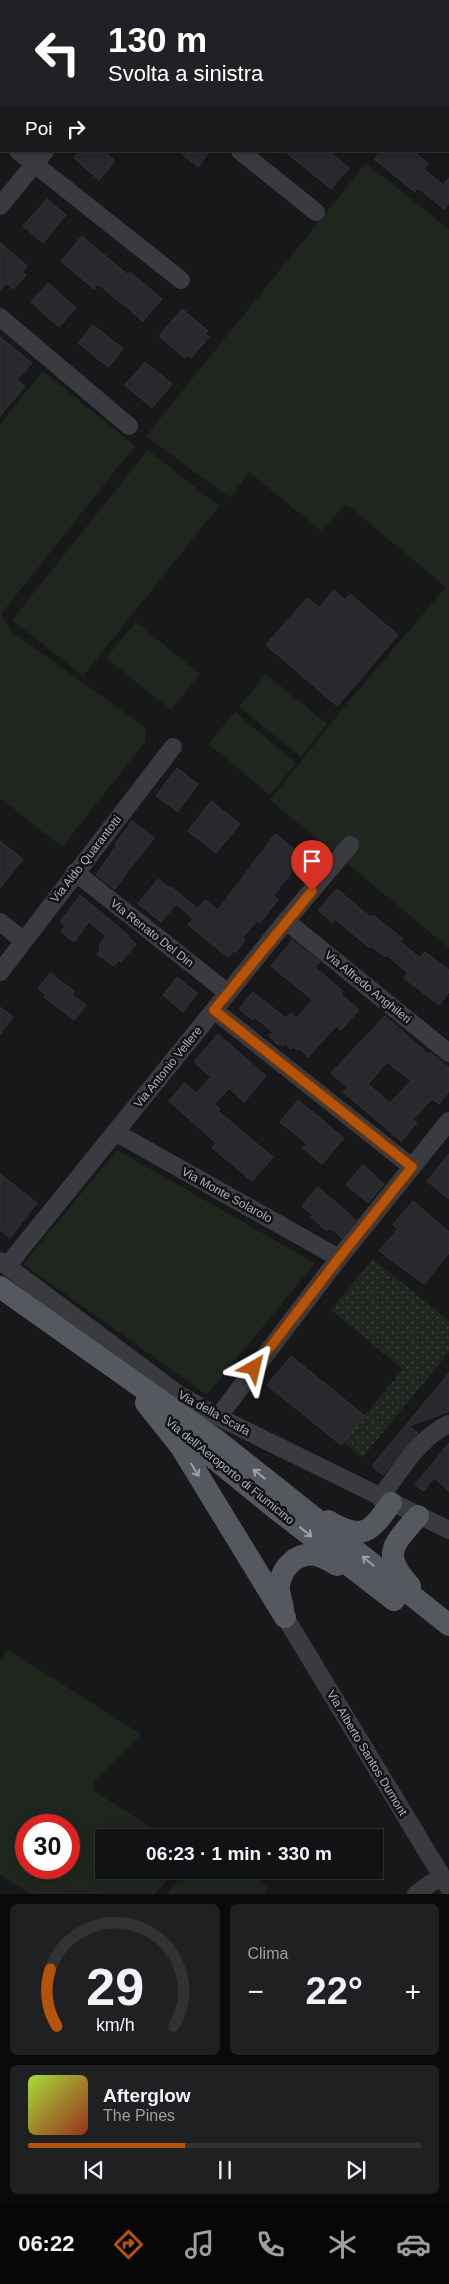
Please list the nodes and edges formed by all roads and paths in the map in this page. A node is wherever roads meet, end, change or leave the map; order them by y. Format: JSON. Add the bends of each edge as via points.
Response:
{"nodes":[{"id":1,"x":21,"y":152,"type":"edge"},
{"id":2,"x":241,"y":152,"type":"edge"},
{"id":3,"x":40,"y":158,"type":"edge"},
{"id":4,"x":0,"y":206,"type":"edge"},
{"id":5,"x":316,"y":212,"type":"dead end"},
{"id":6,"x":181,"y":280,"type":"dead end"},
{"id":7,"x":0,"y":317,"type":"edge"},
{"id":8,"x":129,"y":426,"type":"dead end"},
{"id":9,"x":173,"y":747,"type":"dead end"},
{"id":10,"x":350,"y":845,"type":"dead end"},
{"id":11,"x":75,"y":872,"type":"junction"},
{"id":12,"x":286,"y":921,"type":"junction"},
{"id":13,"x":0,"y":922,"type":"edge"},
{"id":14,"x":24,"y":941,"type":"junction"},
{"id":15,"x":0,"y":972,"type":"edge"},
{"id":16,"x":228,"y":992,"type":"junction"},
{"id":17,"x":214,"y":1010,"type":"junction"},
{"id":18,"x":449,"y":1054,"type":"edge"},
{"id":19,"x":449,"y":1121,"type":"edge"},
{"id":20,"x":115,"y":1132,"type":"junction"},
{"id":21,"x":412,"y":1167,"type":"junction"},
{"id":22,"x":339,"y":1258,"type":"junction"},
{"id":23,"x":5,"y":1278,"type":"edge"},
{"id":24,"x":146,"y":1402,"type":"junction"},
{"id":25,"x":218,"y":1417,"type":"junction"},
{"id":26,"x":449,"y":1424,"type":"edge"},
{"id":27,"x":386,"y":1500,"type":"junction"},
{"id":28,"x":297,"y":1504,"type":"junction"},
{"id":29,"x":418,"y":1516,"type":"junction"},
{"id":30,"x":449,"y":1530,"type":"edge"},
{"id":31,"x":370,"y":1582,"type":"junction"},
{"id":32,"x":285,"y":1617,"type":"junction"},
{"id":33,"x":441,"y":1619,"type":"edge"},
{"id":34,"x":449,"y":1642,"type":"edge"},
{"id":35,"x":445,"y":1882,"type":"edge"},
{"id":36,"x":416,"y":1894,"type":"edge"}],
"edges":[{"from":1,"to":3,"type":"street"},
{"from":2,"to":5,"type":"street"},
{"from":3,"to":4,"type":"street"},
{"from":3,"to":6,"type":"street"},
{"from":7,"to":8,"type":"street"},
{"from":9,"to":11,"type":"street","name":"Via Aldo Quarantotti"},
{"from":10,"to":12,"type":"street","name":"Via Antonio Vellere"},
{"from":11,"to":14,"type":"street","name":"Via Aldo Quarantotti"},
{"from":11,"to":16,"type":"street","name":"Via Renato Del Din"},
{"from":12,"to":16,"type":"street","name":"Via Antonio Vellere"},
{"from":12,"to":18,"type":"street","name":"Via Alfredo Anghileri"},
{"from":13,"to":14,"type":"street"},
{"from":14,"to":15,"type":"street","name":"Via Aldo Quarantotti"},
{"from":16,"to":17,"type":"street","name":"Via Antonio Vellere"},
{"from":17,"to":20,"type":"street","name":"Via Antonio Vellere"},
{"from":17,"to":21,"type":"street"},
{"from":19,"to":21,"type":"street"},
{"from":20,"to":22,"type":"street","name":"Via Monte Solarolo"},
{"from":20,"to":23,"type":"street","name":"Via Antonio Vellere"},
{"from":21,"to":22,"type":"street"},
{"from":22,"to":25,"type":"street"},
{"from":23,"to":24,"type":"main road","name":"Via dell'Aeroporto di Fiumicino"},
{"from":23,"to":25,"type":"street","name":"Via della Scafa","via":[[178,1394]]},
{"from":28,"to":23,"type":"main road","name":"Via dell'Aeroporto di Fiumicino","one_way":true},
{"from":24,"to":31,"type":"main road","name":"Via dell'Aeroporto di Fiumicino","one_way":true},
{"from":24,"to":32,"type":"main road","one_way":true,"via":[[181,1447]]},
{"from":25,"to":27,"type":"street","name":"Via della Scafa"},
{"from":26,"to":27,"type":"street","via":[[439,1428],[425,1441]]},
{"from":27,"to":28,"type":"main road","via":[[376,1525],[365,1532],[344,1530]]},
{"from":27,"to":29,"type":"street","name":"Via della Scafa"},
{"from":33,"to":28,"type":"main road","name":"Via dell'Aeroporto di Fiumicino","one_way":true},
{"from":29,"to":30,"type":"street","name":"Via della Scafa"},
{"from":29,"to":33,"type":"main road","via":[[395,1543],[393,1562]]},
{"from":31,"to":32,"type":"main road","via":[[318,1555],[298,1558],[285,1568],[279,1586]]},
{"from":31,"to":34,"type":"main road","name":"Via dell'Aeroporto di Fiumicino"},
{"from":32,"to":35,"type":"street","name":"Via Alberto Santos Dumont"},
{"from":35,"to":36,"type":"street"}]}
